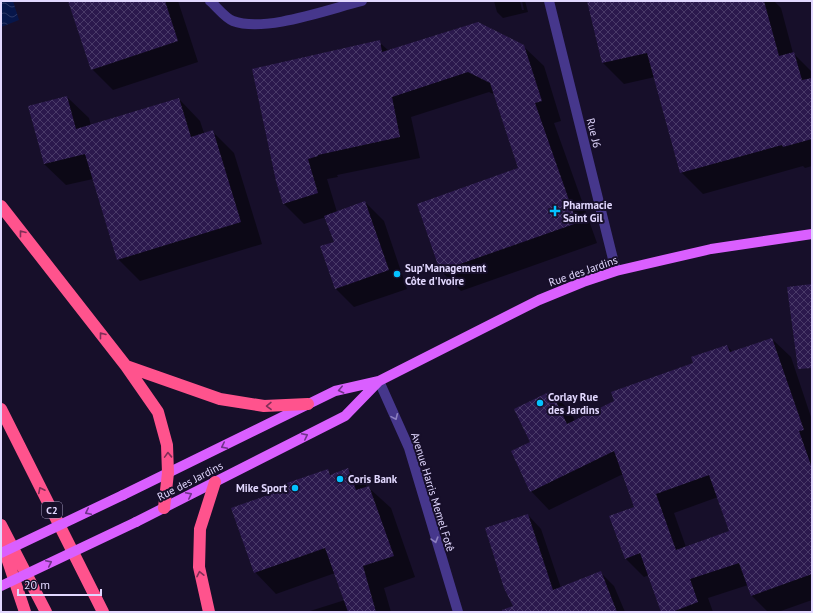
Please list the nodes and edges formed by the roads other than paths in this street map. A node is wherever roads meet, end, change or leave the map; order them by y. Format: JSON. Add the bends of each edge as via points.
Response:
{"nodes":[{"id":1,"x":210,"y":1,"type":"edge"},
{"id":2,"x":362,"y":1,"type":"edge"},
{"id":3,"x":549,"y":1,"type":"edge"},
{"id":4,"x":1,"y":206,"type":"edge"},
{"id":5,"x":812,"y":234,"type":"edge"},
{"id":6,"x":616,"y":271,"type":"junction"},
{"id":7,"x":126,"y":366,"type":"junction"},
{"id":8,"x":380,"y":381,"type":"junction"},
{"id":9,"x":308,"y":404,"type":"junction"},
{"id":10,"x":1,"y":409,"type":"edge"},
{"id":11,"x":168,"y":473,"type":"junction"},
{"id":12,"x":214,"y":482,"type":"junction"},
{"id":13,"x":164,"y":508,"type":"junction"},
{"id":14,"x":1,"y":525,"type":"edge"},
{"id":15,"x":1,"y":539,"type":"edge"},
{"id":16,"x":1,"y":553,"type":"edge"},
{"id":17,"x":1,"y":586,"type":"edge"},
{"id":18,"x":25,"y":612,"type":"edge"},
{"id":19,"x":46,"y":612,"type":"edge"},
{"id":20,"x":103,"y":612,"type":"edge"},
{"id":21,"x":209,"y":612,"type":"edge"},
{"id":22,"x":458,"y":612,"type":"edge"}],
"edges":[{"from":1,"to":2,"type":"street","via":[[232,21],[252,26],[274,24]]},
{"from":3,"to":6,"type":"street","name":"Rue J6"},
{"from":7,"to":4,"type":"highway","one_way":true},
{"from":5,"to":6,"type":"main road","name":"Rue des Jardins","via":[[711,249]]},
{"from":6,"to":8,"type":"main road","name":"Rue des Jardins","via":[[539,300]]},
{"from":9,"to":7,"type":"highway","one_way":true,"via":[[264,406],[220,399]]},
{"from":11,"to":7,"type":"highway","one_way":true,"via":[[167,445],[158,412]]},
{"from":8,"to":9,"type":"main road","name":"Rue des Jardins","one_way":true,"via":[[335,391]]},
{"from":12,"to":8,"type":"main road","name":"Rue des Jardins","one_way":true,"via":[[345,416]]},
{"from":8,"to":22,"type":"street","name":"Avenue Harris Memel Fotê","one_way":true,"via":[[409,448]]},
{"from":9,"to":11,"type":"main road","name":"Rue des Jardins","one_way":true},
{"from":20,"to":10,"type":"highway","number":"C2","one_way":true},
{"from":11,"to":13,"type":"highway"},
{"from":11,"to":16,"type":"main road","name":"Rue des Jardins","one_way":true,"bridge":true},
{"from":13,"to":12,"type":"main road","name":"Rue des Jardins","one_way":true},
{"from":21,"to":12,"type":"highway","one_way":true,"via":[[199,567],[200,529]]},
{"from":17,"to":13,"type":"main road","name":"Rue des Jardins","one_way":true,"bridge":true},
{"from":14,"to":19,"type":"highway"},
{"from":15,"to":18,"type":"highway"}]}
